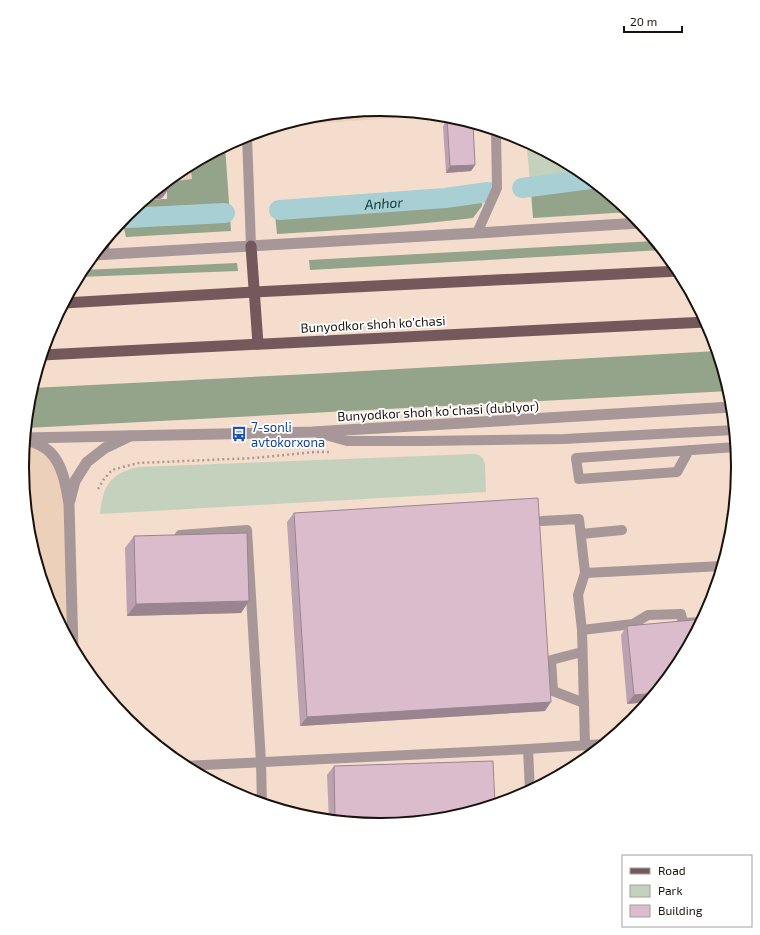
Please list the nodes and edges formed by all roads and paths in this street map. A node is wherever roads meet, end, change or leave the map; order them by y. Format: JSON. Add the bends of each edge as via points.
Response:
{"nodes":[{"id":1,"x":496,"y":136,"type":"edge"},
{"id":2,"x":247,"y":143,"type":"edge"},
{"id":3,"x":632,"y":224,"type":"edge"},
{"id":4,"x":477,"y":234,"type":"junction"},
{"id":5,"x":251,"y":246,"type":"junction"},
{"id":6,"x":102,"y":254,"type":"edge"},
{"id":7,"x":672,"y":271,"type":"edge"},
{"id":8,"x":254,"y":292,"type":"junction"},
{"id":9,"x":70,"y":303,"type":"edge"},
{"id":10,"x":699,"y":322,"type":"edge"},
{"id":11,"x":258,"y":344,"type":"junction"},
{"id":12,"x":48,"y":355,"type":"edge"},
{"id":13,"x":725,"y":407,"type":"edge"},
{"id":14,"x":729,"y":430,"type":"edge"},
{"id":15,"x":312,"y":432,"type":"junction"},
{"id":16,"x":130,"y":436,"type":"junction"},
{"id":17,"x":31,"y":439,"type":"edge"},
{"id":18,"x":30,"y":441,"type":"edge"},
{"id":19,"x":730,"y":447,"type":"edge"},
{"id":20,"x":689,"y":450,"type":"junction"},
{"id":21,"x":330,"y":452,"type":"dead end"},
{"id":22,"x":98,"y":489,"type":"dead end"},
{"id":23,"x":69,"y":504,"type":"junction"},
{"id":24,"x":542,"y":521,"type":"dead end"},
{"id":25,"x":622,"y":530,"type":"dead end"},
{"id":26,"x":581,"y":534,"type":"junction"},
{"id":27,"x":172,"y":536,"type":"edge"},
{"id":28,"x":716,"y":566,"type":"edge"},
{"id":29,"x":585,"y":573,"type":"junction"},
{"id":30,"x":695,"y":622,"type":"edge"},
{"id":31,"x":582,"y":630,"type":"junction"},
{"id":32,"x":73,"y":637,"type":"edge"},
{"id":33,"x":582,"y":652,"type":"junction"},
{"id":34,"x":584,"y":703,"type":"junction"},
{"id":35,"x":596,"y":744,"type":"edge"},
{"id":36,"x":586,"y":745,"type":"junction"},
{"id":37,"x":528,"y":749,"type":"junction"},
{"id":38,"x":261,"y":762,"type":"junction"},
{"id":39,"x":195,"y":765,"type":"edge"},
{"id":40,"x":530,"y":785,"type":"edge"},
{"id":41,"x":262,"y":798,"type":"edge"}],
"edges":[{"from":1,"to":4,"type":"lane","via":[[496,188]]},
{"from":2,"to":5,"type":"lane"},
{"from":3,"to":4,"type":"street"},
{"from":4,"to":5,"type":"street"},
{"from":5,"to":6,"type":"street"},
{"from":5,"to":8,"type":"main road"},
{"from":7,"to":8,"type":"main road"},
{"from":8,"to":9,"type":"main road"},
{"from":8,"to":11,"type":"main road"},
{"from":10,"to":11,"type":"main road","name":"Bunyodkor shoh ko'chasi"},
{"from":11,"to":12,"type":"main road","name":"Bunyodkor shoh ko'chasi"},
{"from":13,"to":15,"type":"street","name":"Bunyodkor shoh koʻchasi (dublyor)"},
{"from":14,"to":15,"type":"lane","via":[[564,439],[424,441],[348,441]]},
{"from":15,"to":16,"type":"street","name":"Bunyodkor shoh koʻchasi (dublyor)"},
{"from":16,"to":17,"type":"street","name":"Bunyodkor shoh koʻchasi (dublyor)"},
{"from":16,"to":23,"type":"street","via":[[105,448],[87,462],[75,481]]},
{"from":18,"to":23,"type":"street","via":[[49,451],[57,461]]},
{"from":19,"to":20,"type":"lane"},
{"from":20,"to":20,"type":"lane","via":[[576,458],[579,479],[677,472]]},
{"from":21,"to":22,"type":"path","via":[[138,463],[112,470]]},
{"from":23,"to":32,"type":"street"},
{"from":24,"to":26,"type":"lane","via":[[579,519]]},
{"from":25,"to":26,"type":"lane"},
{"from":26,"to":29,"type":"lane"},
{"from":27,"to":38,"type":"lane","via":[[247,530]]},
{"from":28,"to":29,"type":"lane"},
{"from":29,"to":31,"type":"lane","via":[[578,595]]},
{"from":30,"to":31,"type":"lane","via":[[683,623],[681,614],[648,615],[633,624]]},
{"from":31,"to":33,"type":"lane"},
{"from":33,"to":34,"type":"lane"},
{"from":33,"to":34,"type":"lane","via":[[551,660],[553,691]]},
{"from":34,"to":36,"type":"lane"},
{"from":35,"to":36,"type":"lane"},
{"from":36,"to":37,"type":"lane"},
{"from":37,"to":38,"type":"lane"},
{"from":37,"to":40,"type":"lane"},
{"from":38,"to":39,"type":"lane"},
{"from":38,"to":41,"type":"lane"}]}
